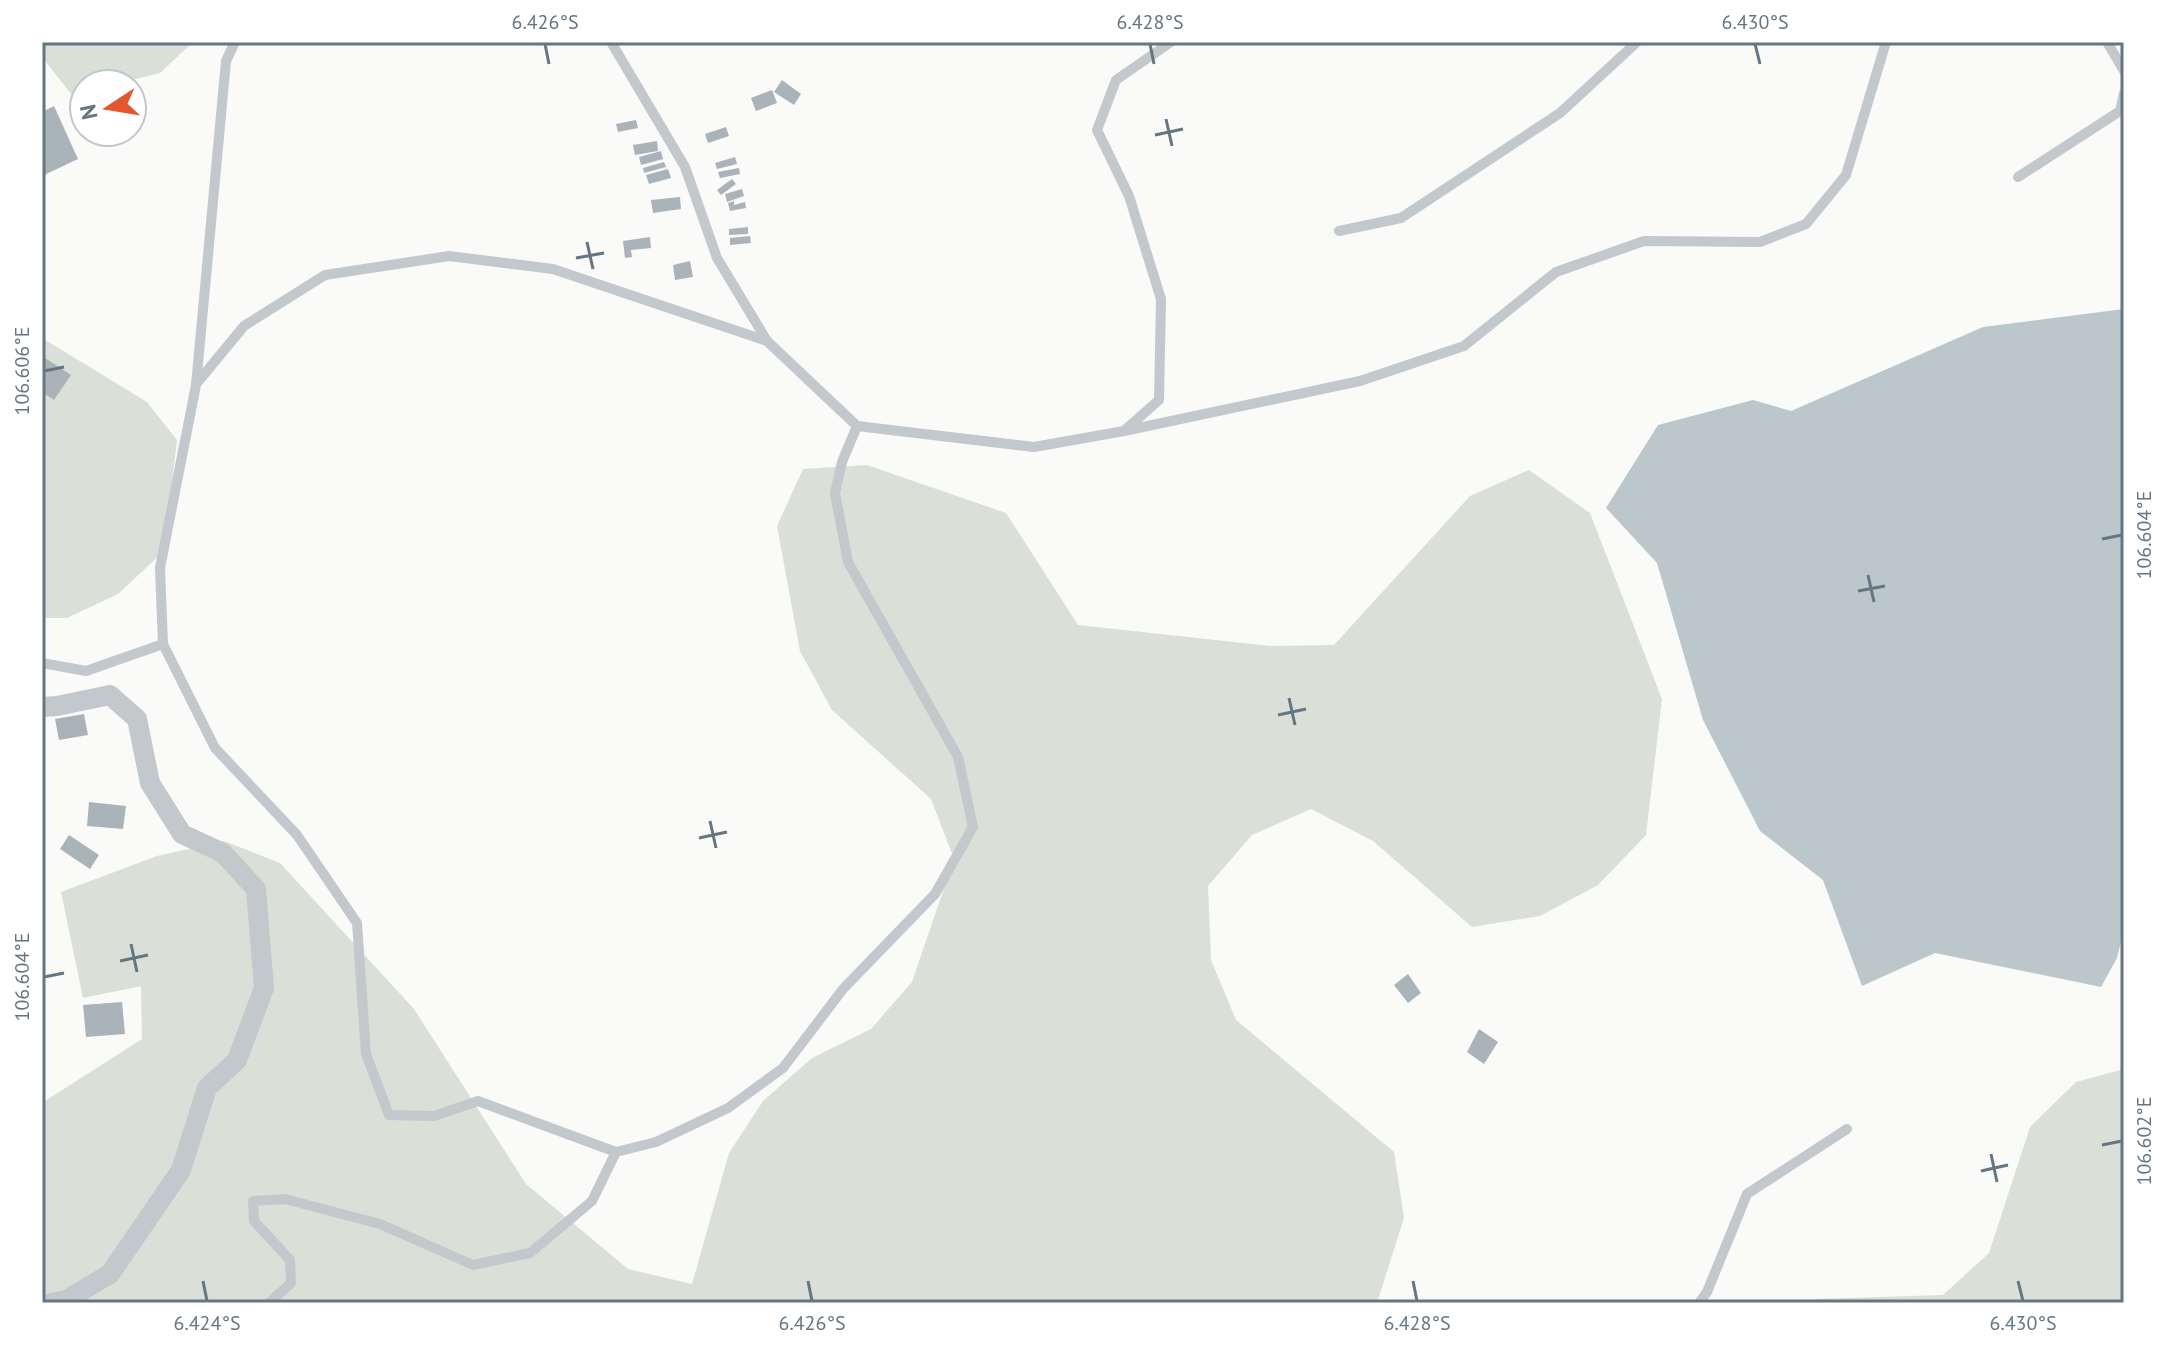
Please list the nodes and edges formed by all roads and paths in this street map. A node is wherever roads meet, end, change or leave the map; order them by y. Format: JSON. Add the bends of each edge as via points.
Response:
{"nodes":[{"id":1,"x":235,"y":42,"type":"edge"},
{"id":2,"x":611,"y":42,"type":"edge"},
{"id":3,"x":1171,"y":42,"type":"edge"},
{"id":4,"x":1637,"y":42,"type":"edge"},
{"id":5,"x":1886,"y":42,"type":"edge"},
{"id":6,"x":2107,"y":42,"type":"edge"},
{"id":7,"x":2124,"y":71,"type":"edge"},
{"id":8,"x":2124,"y":93,"type":"edge"},
{"id":9,"x":2018,"y":177,"type":"dead end"},
{"id":10,"x":1339,"y":231,"type":"dead end"},
{"id":11,"x":767,"y":341,"type":"junction"},
{"id":12,"x":196,"y":385,"type":"junction"},
{"id":13,"x":857,"y":426,"type":"junction"},
{"id":14,"x":1124,"y":431,"type":"junction"},
{"id":15,"x":163,"y":644,"type":"junction"},
{"id":16,"x":42,"y":663,"type":"edge"},
{"id":17,"x":42,"y":707,"type":"edge"},
{"id":18,"x":1847,"y":1129,"type":"dead end"},
{"id":19,"x":616,"y":1152,"type":"junction"},
{"id":20,"x":51,"y":1303,"type":"edge"},
{"id":21,"x":269,"y":1303,"type":"edge"},
{"id":22,"x":1699,"y":1303,"type":"edge"}],
"edges":[{"from":1,"to":12,"type":"lane","via":[[226,61]]},
{"from":2,"to":11,"type":"lane","via":[[685,167],[717,258]]},
{"from":3,"to":14,"type":"lane","via":[[1116,80],[1097,130],[1129,196],[1161,299],[1159,400]]},
{"from":4,"to":10,"type":"lane","via":[[1560,113],[1401,218]]},
{"from":5,"to":14,"type":"lane","via":[[1846,175],[1806,224],[1760,242],[1644,241],[1556,272],[1464,346],[1360,381]]},
{"from":6,"to":7,"type":"lane"},
{"from":8,"to":9,"type":"lane","via":[[2120,111]]},
{"from":11,"to":12,"type":"lane","via":[[553,269],[449,256],[325,275],[244,326]]},
{"from":11,"to":13,"type":"lane"},
{"from":12,"to":15,"type":"lane","via":[[160,568]]},
{"from":13,"to":14,"type":"lane","via":[[1034,447]]},
{"from":13,"to":19,"type":"lane","via":[[835,493],[848,562],[958,757],[973,827],[935,894],[843,989],[783,1068],[728,1108],[656,1142]]},
{"from":15,"to":16,"type":"lane","via":[[86,671]]},
{"from":15,"to":19,"type":"lane","via":[[215,748],[297,835],[357,923],[366,1054],[389,1115],[434,1116],[478,1101]]},
{"from":17,"to":20,"type":"street","via":[[110,695],[137,719],[150,783],[182,834],[223,853],[256,889],[264,988],[237,1060],[207,1088],[181,1170],[110,1274]]},
{"from":18,"to":22,"type":"lane","via":[[1747,1194]]},
{"from":19,"to":21,"type":"lane","via":[[592,1201],[530,1253],[473,1265],[380,1224],[285,1199],[253,1201],[254,1221],[290,1260],[291,1283]]}]}
